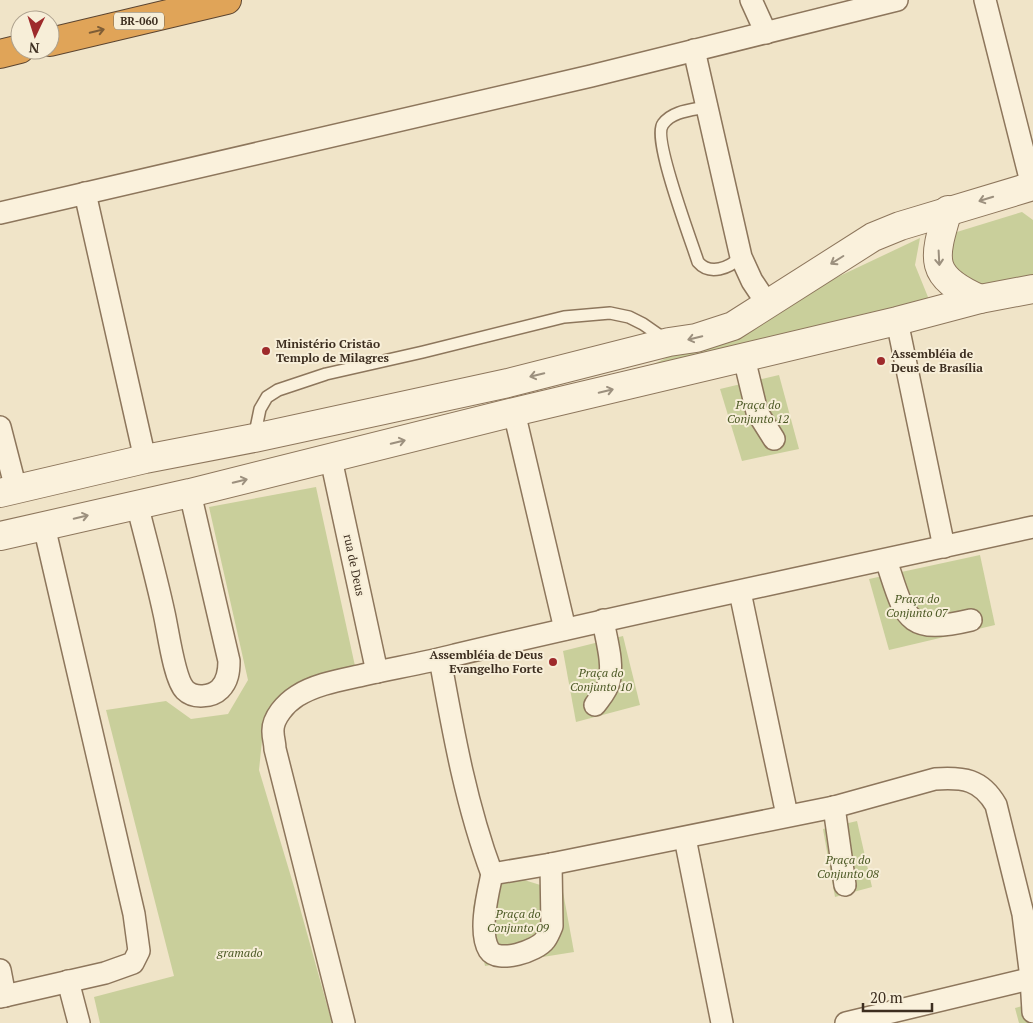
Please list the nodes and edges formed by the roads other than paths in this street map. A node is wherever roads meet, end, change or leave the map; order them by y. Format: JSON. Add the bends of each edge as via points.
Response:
{"nodes":[{"id":1,"x":227,"y":0,"type":"edge"},
{"id":2,"x":751,"y":0,"type":"edge"},
{"id":3,"x":897,"y":0,"type":"edge"},
{"id":4,"x":985,"y":0,"type":"edge"},
{"id":5,"x":766,"y":32,"type":"junction"},
{"id":6,"x":60,"y":40,"type":"edge"},
{"id":7,"x":694,"y":50,"type":"junction"},
{"id":8,"x":706,"y":107,"type":"junction"},
{"id":9,"x":1033,"y":186,"type":"edge"},
{"id":10,"x":85,"y":193,"type":"junction"},
{"id":11,"x":948,"y":210,"type":"junction"},
{"id":12,"x":0,"y":214,"type":"edge"},
{"id":13,"x":741,"y":257,"type":"junction"},
{"id":14,"x":1033,"y":289,"type":"edge"},
{"id":15,"x":980,"y":299,"type":"junction"},
{"id":16,"x":768,"y":304,"type":"junction"},
{"id":17,"x":897,"y":321,"type":"junction"},
{"id":18,"x":669,"y":342,"type":"junction"},
{"id":19,"x":744,"y":358,"type":"junction"},
{"id":20,"x":514,"y":412,"type":"junction"},
{"id":21,"x":0,"y":427,"type":"edge"},
{"id":22,"x":254,"y":438,"type":"junction"},
{"id":23,"x":774,"y":439,"type":"dead end"},
{"id":24,"x":331,"y":458,"type":"junction"},
{"id":25,"x":145,"y":459,"type":"junction"},
{"id":26,"x":8,"y":491,"type":"edge"},
{"id":27,"x":190,"y":493,"type":"junction"},
{"id":28,"x":137,"y":504,"type":"junction"},
{"id":29,"x":44,"y":526,"type":"junction"},
{"id":30,"x":1033,"y":527,"type":"edge"},
{"id":31,"x":0,"y":536,"type":"edge"},
{"id":32,"x":944,"y":547,"type":"junction"},
{"id":33,"x":886,"y":560,"type":"junction"},
{"id":34,"x":740,"y":592,"type":"junction"},
{"id":35,"x":603,"y":620,"type":"junction"},
{"id":36,"x":971,"y":620,"type":"dead end"},
{"id":37,"x":565,"y":629,"type":"junction"},
{"id":38,"x":440,"y":659,"type":"junction"},
{"id":39,"x":377,"y":672,"type":"junction"},
{"id":40,"x":594,"y":705,"type":"dead end"},
{"id":41,"x":834,"y":807,"type":"junction"},
{"id":42,"x":787,"y":816,"type":"junction"},
{"id":43,"x":685,"y":838,"type":"junction"},
{"id":44,"x":551,"y":864,"type":"junction"},
{"id":45,"x":492,"y":874,"type":"junction"},
{"id":46,"x":845,"y":885,"type":"dead end"},
{"id":47,"x":0,"y":970,"type":"edge"},
{"id":48,"x":1032,"y":978,"type":"edge"},
{"id":49,"x":68,"y":981,"type":"junction"},
{"id":50,"x":3,"y":997,"type":"edge"},
{"id":51,"x":1033,"y":1012,"type":"edge"},
{"id":52,"x":79,"y":1023,"type":"edge"},
{"id":53,"x":344,"y":1023,"type":"edge"},
{"id":54,"x":722,"y":1023,"type":"edge"},
{"id":55,"x":846,"y":1023,"type":"edge"}],
"edges":[{"from":6,"to":1,"type":"highway","number":"BR-060","one_way":true},
{"from":2,"to":5,"type":"street"},
{"from":3,"to":5,"type":"street"},
{"from":4,"to":9,"type":"street"},
{"from":5,"to":7,"type":"street"},
{"from":7,"to":8,"type":"street"},
{"from":7,"to":10,"type":"street"},
{"from":8,"to":13,"type":"street"},
{"from":8,"to":13,"type":"lane","via":[[678,113],[663,124],[660,130],[664,154],[698,262],[702,267],[714,270],[727,267]]},
{"from":9,"to":11,"type":"street","one_way":true},
{"from":10,"to":12,"type":"street"},
{"from":10,"to":25,"type":"street"},
{"from":11,"to":15,"type":"street","one_way":true,"via":[[938,252],[939,267],[950,284]]},
{"from":11,"to":16,"type":"street","one_way":true,"via":[[874,237]]},
{"from":13,"to":16,"type":"street"},
{"from":14,"to":15,"type":"street"},
{"from":15,"to":17,"type":"street"},
{"from":16,"to":18,"type":"street","one_way":true,"via":[[733,326],[696,338]]},
{"from":17,"to":19,"type":"street"},
{"from":17,"to":32,"type":"street"},
{"from":18,"to":22,"type":"street","one_way":true,"via":[[508,383]]},
{"from":18,"to":22,"type":"lane","via":[[629,317],[610,313],[564,317],[326,374],[278,390],[267,397],[260,409]]},
{"from":20,"to":19,"type":"street","one_way":true},
{"from":19,"to":23,"type":"street","via":[[757,412]]},
{"from":24,"to":20,"type":"street","one_way":true},
{"from":20,"to":37,"type":"street"},
{"from":21,"to":26,"type":"street"},
{"from":22,"to":25,"type":"street"},
{"from":27,"to":24,"type":"street","one_way":true},
{"from":24,"to":39,"type":"street","name":"rua de Deus"},
{"from":25,"to":26,"type":"street"},
{"from":27,"to":28,"type":"street"},
{"from":27,"to":28,"type":"street","via":[[229,661],[227,680],[216,693],[206,696],[190,694],[177,676]]},
{"from":29,"to":28,"type":"street","one_way":true},
{"from":29,"to":31,"type":"street"},
{"from":29,"to":49,"type":"street","via":[[134,914],[139,951],[132,963]]},
{"from":30,"to":32,"type":"street"},
{"from":32,"to":33,"type":"street"},
{"from":33,"to":34,"type":"street"},
{"from":33,"to":36,"type":"street","via":[[908,617],[916,622],[947,626]]},
{"from":34,"to":35,"type":"street"},
{"from":34,"to":42,"type":"street"},
{"from":35,"to":37,"type":"street"},
{"from":35,"to":40,"type":"street","via":[[609,683]]},
{"from":37,"to":38,"type":"street"},
{"from":38,"to":39,"type":"street"},
{"from":38,"to":45,"type":"street","via":[[457,751],[480,843]]},
{"from":39,"to":53,"type":"street","via":[[323,685],[298,696],[279,714],[273,731]]},
{"from":41,"to":42,"type":"street"},
{"from":41,"to":46,"type":"street"},
{"from":41,"to":48,"type":"street","via":[[935,779],[965,780],[988,792],[996,805],[1023,914]]},
{"from":42,"to":43,"type":"street"},
{"from":43,"to":44,"type":"street"},
{"from":43,"to":54,"type":"street"},
{"from":44,"to":45,"type":"street"},
{"from":44,"to":45,"type":"street","via":[[552,926],[549,934],[536,948],[512,955],[494,954],[486,940],[484,911]]},
{"from":47,"to":50,"type":"street"},
{"from":48,"to":51,"type":"street"},
{"from":48,"to":55,"type":"street"},
{"from":49,"to":50,"type":"street"},
{"from":49,"to":52,"type":"street"}]}
